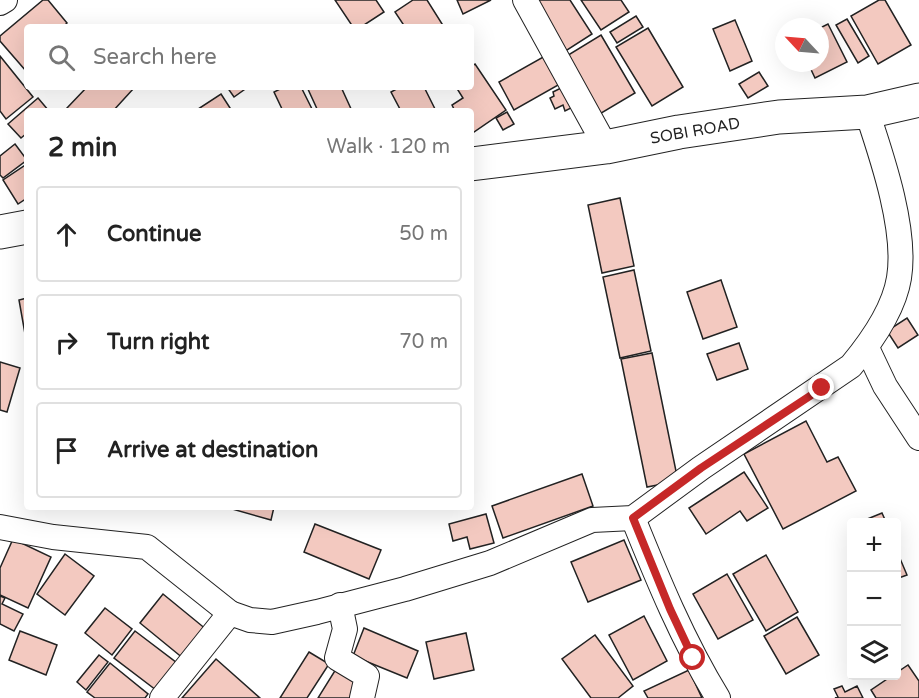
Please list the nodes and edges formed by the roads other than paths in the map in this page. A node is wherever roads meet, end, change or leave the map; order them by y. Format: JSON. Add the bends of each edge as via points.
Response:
{"nodes":[{"id":1,"x":4,"y":0,"type":"edge"},
{"id":2,"x":525,"y":0,"type":"edge"},
{"id":3,"x":0,"y":3,"type":"edge"},
{"id":4,"x":919,"y":100,"type":"edge"},
{"id":5,"x":867,"y":112,"type":"junction"},
{"id":6,"x":606,"y":147,"type":"junction"},
{"id":7,"x":474,"y":164,"type":"edge"},
{"id":8,"x":24,"y":228,"type":"edge"},
{"id":9,"x":0,"y":232,"type":"edge"},
{"id":10,"x":867,"y":348,"type":"junction"},
{"id":11,"x":919,"y":438,"type":"edge"},
{"id":12,"x":633,"y":518,"type":"junction"},
{"id":13,"x":0,"y":527,"type":"edge"},
{"id":14,"x":340,"y":605,"type":"junction"},
{"id":15,"x":230,"y":613,"type":"junction"},
{"id":16,"x":162,"y":698,"type":"edge"},
{"id":17,"x":362,"y":698,"type":"edge"},
{"id":18,"x":718,"y":698,"type":"edge"}],
"edges":[{"from":1,"to":3,"type":"street"},
{"from":2,"to":6,"type":"street"},
{"from":4,"to":5,"type":"highway","name":"SOBI ROAD"},
{"from":5,"to":6,"type":"highway","name":"SOBI ROAD","via":[[780,117]]},
{"from":5,"to":10,"type":"street","via":[[891,194],[900,246],[899,279]]},
{"from":6,"to":7,"type":"highway","name":"SOBI ROAD"},
{"from":8,"to":9,"type":"highway"},
{"from":10,"to":11,"type":"street","via":[[885,386]]},
{"from":10,"to":12,"type":"street","via":[[822,388]]},
{"from":12,"to":14,"type":"street","via":[[592,520],[490,563],[405,590]]},
{"from":12,"to":18,"type":"street","via":[[693,658]]},
{"from":13,"to":15,"type":"street","via":[[147,547]]},
{"from":14,"to":15,"type":"street","via":[[272,622]]},
{"from":14,"to":17,"type":"street","via":[[345,629],[337,658],[367,676]]},
{"from":15,"to":16,"type":"street"}]}
